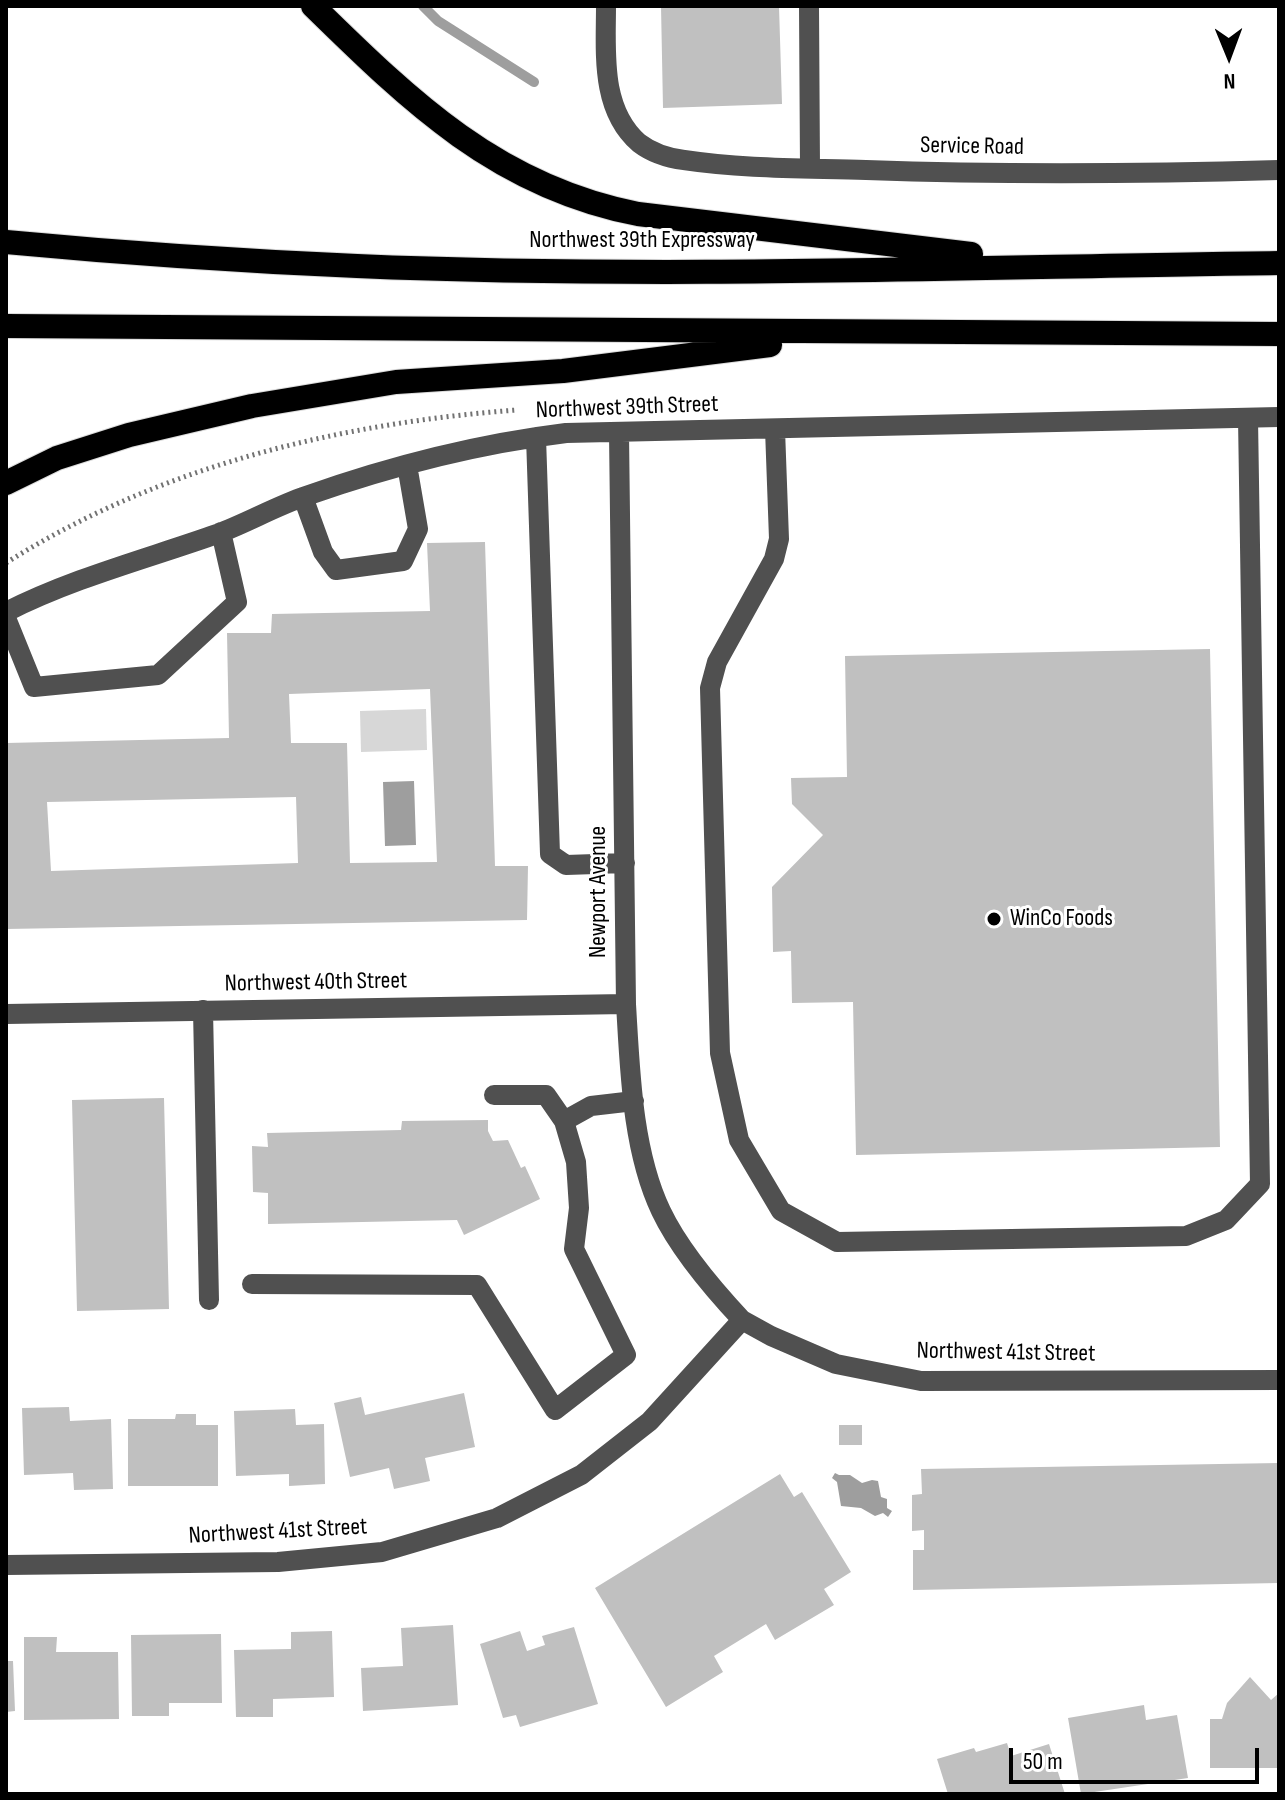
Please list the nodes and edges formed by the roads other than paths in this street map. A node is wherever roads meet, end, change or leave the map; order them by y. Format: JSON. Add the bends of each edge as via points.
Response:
{"nodes":[{"id":1,"x":313,"y":6,"type":"edge"},
{"id":2,"x":606,"y":6,"type":"edge"},
{"id":3,"x":809,"y":6,"type":"edge"},
{"id":4,"x":810,"y":168,"type":"junction"},
{"id":5,"x":1279,"y":170,"type":"edge"},
{"id":6,"x":6,"y":242,"type":"edge"},
{"id":7,"x":1279,"y":263,"type":"edge"},
{"id":8,"x":1069,"y":266,"type":"junction"},
{"id":9,"x":6,"y":326,"type":"edge"},
{"id":10,"x":863,"y":333,"type":"junction"},
{"id":11,"x":1279,"y":334,"type":"edge"},
{"id":12,"x":1279,"y":417,"type":"edge"},
{"id":13,"x":1248,"y":418,"type":"junction"},
{"id":14,"x":775,"y":429,"type":"junction"},
{"id":15,"x":619,"y":433,"type":"junction"},
{"id":16,"x":536,"y":437,"type":"junction"},
{"id":17,"x":407,"y":465,"type":"junction"},
{"id":18,"x":6,"y":483,"type":"edge"},
{"id":19,"x":303,"y":497,"type":"junction"},
{"id":20,"x":221,"y":532,"type":"junction"},
{"id":21,"x":6,"y":612,"type":"edge"},
{"id":22,"x":6,"y":618,"type":"edge"},
{"id":23,"x":625,"y":863,"type":"junction"},
{"id":24,"x":626,"y":1004,"type":"junction"},
{"id":25,"x":203,"y":1010,"type":"junction"},
{"id":26,"x":6,"y":1014,"type":"edge"},
{"id":27,"x":494,"y":1095,"type":"dead end"},
{"id":28,"x":634,"y":1101,"type":"junction"},
{"id":29,"x":564,"y":1121,"type":"junction"},
{"id":30,"x":252,"y":1284,"type":"dead end"},
{"id":31,"x":209,"y":1300,"type":"dead end"},
{"id":32,"x":742,"y":1320,"type":"junction"},
{"id":33,"x":1279,"y":1380,"type":"edge"},
{"id":34,"x":6,"y":1565,"type":"edge"}],
"edges":[{"from":1,"to":8,"type":"highway","via":[[388,80],[441,123],[513,169],[580,199],[638,214]]},
{"from":2,"to":4,"type":"street","name":"Service Road","via":[[606,74],[619,117],[639,142],[684,160]]},
{"from":3,"to":4,"type":"street"},
{"from":4,"to":5,"type":"street","name":"Service Road","via":[[1083,174]]},
{"from":6,"to":8,"type":"highway","name":"Northwest 39th Expressway","via":[[359,266],[674,271]]},
{"from":7,"to":8,"type":"highway","name":"Northwest 39th Expressway"},
{"from":9,"to":10,"type":"highway"},
{"from":10,"to":11,"type":"highway"},
{"from":10,"to":18,"type":"highway","via":[[563,371],[396,382],[252,406],[129,435],[57,458]]},
{"from":12,"to":13,"type":"street","name":"Northwest 39th Street"},
{"from":13,"to":14,"type":"street","name":"Northwest 39th Street"},
{"from":13,"to":14,"type":"street","via":[[1260,1184],[1226,1220],[1186,1236],[837,1242],[781,1211],[739,1140],[720,1053],[710,688],[717,662],[774,559],[779,539]]},
{"from":14,"to":15,"type":"street","name":"Northwest 39th Street"},
{"from":15,"to":16,"type":"street","name":"Northwest 39th Street"},
{"from":15,"to":23,"type":"street","name":"Newport Avenue"},
{"from":16,"to":17,"type":"street","name":"Northwest 39th Street"},
{"from":16,"to":23,"type":"street","via":[[550,854],[566,865]]},
{"from":17,"to":19,"type":"street","name":"Northwest 39th Street"},
{"from":17,"to":19,"type":"street","via":[[418,529],[403,561],[336,570],[323,552]]},
{"from":19,"to":20,"type":"street","name":"Northwest 39th Street"},
{"from":20,"to":21,"type":"street","name":"Northwest 39th Street","via":[[81,578]]},
{"from":20,"to":22,"type":"street","via":[[237,602],[158,675],[34,687]]},
{"from":23,"to":24,"type":"street","name":"Newport Avenue"},
{"from":24,"to":25,"type":"street","name":"Northwest 40th Street"},
{"from":24,"to":28,"type":"street","name":"Newport Avenue"},
{"from":25,"to":26,"type":"street","name":"Northwest 40th Street"},
{"from":25,"to":31,"type":"street"},
{"from":27,"to":29,"type":"street","via":[[546,1095]]},
{"from":28,"to":29,"type":"street","via":[[591,1106]]},
{"from":28,"to":32,"type":"street","name":"Newport Avenue","via":[[644,1166],[661,1212],[710,1287]]},
{"from":29,"to":30,"type":"street","via":[[576,1162],[579,1208],[574,1249],[626,1355],[555,1410],[477,1285]]},
{"from":32,"to":33,"type":"street","name":"Northwest 41st Street","via":[[836,1364],[921,1381]]},
{"from":32,"to":34,"type":"street","name":"Northwest 41st Street","via":[[642,1428],[581,1475],[497,1518],[382,1552],[278,1562]]}]}
